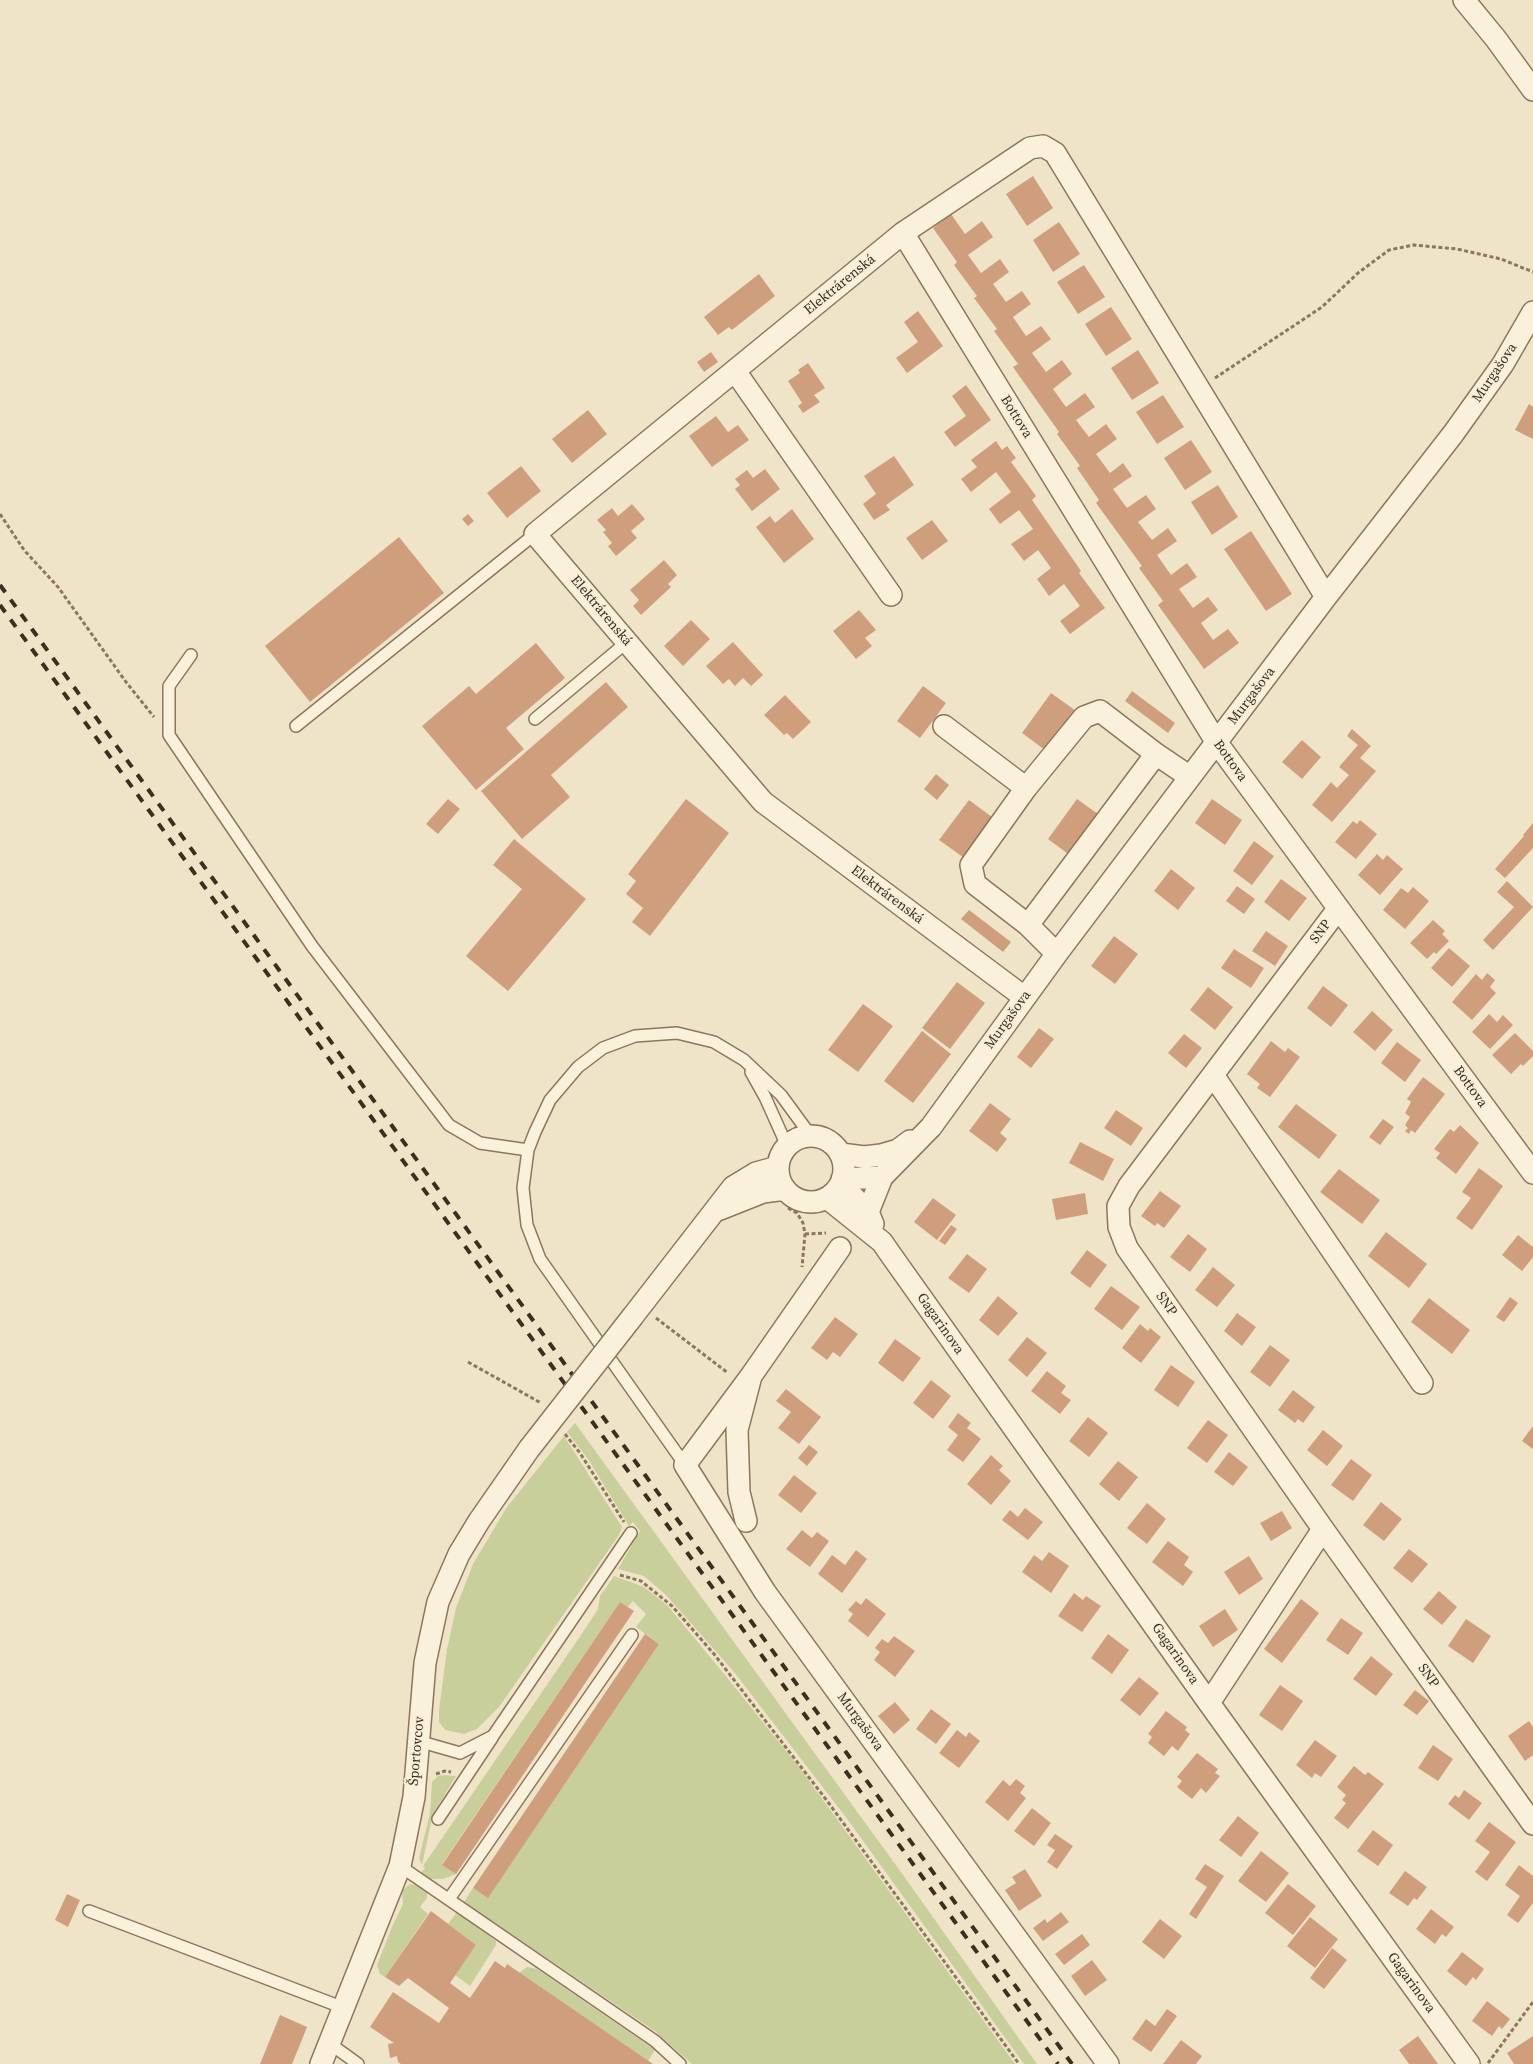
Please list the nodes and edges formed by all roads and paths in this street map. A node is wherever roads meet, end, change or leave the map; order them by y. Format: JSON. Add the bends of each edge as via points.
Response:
{"nodes":[{"id":1,"x":1464,"y":0,"type":"edge"},
{"id":2,"x":1533,"y":90,"type":"edge"},
{"id":3,"x":903,"y":233,"type":"junction"},
{"id":4,"x":1533,"y":272,"type":"edge"},
{"id":5,"x":1533,"y":312,"type":"edge"},
{"id":6,"x":735,"y":371,"type":"junction"},
{"id":7,"x":1198,"y":388,"type":"junction"},
{"id":8,"x":0,"y":514,"type":"edge"},
{"id":9,"x":535,"y":534,"type":"junction"},
{"id":10,"x":891,"y":595,"type":"dead end"},
{"id":11,"x":1326,"y":598,"type":"junction"},
{"id":12,"x":627,"y":642,"type":"junction"},
{"id":13,"x":191,"y":655,"type":"dead end"},
{"id":14,"x":535,"y":719,"type":"dead end"},
{"id":15,"x":296,"y":726,"type":"dead end"},
{"id":16,"x":944,"y":726,"type":"dead end"},
{"id":17,"x":168,"y":734,"type":"junction"},
{"id":18,"x":1217,"y":743,"type":"junction"},
{"id":19,"x":1156,"y":754,"type":"junction"},
{"id":20,"x":1190,"y":777,"type":"junction"},
{"id":21,"x":1026,"y":788,"type":"junction"},
{"id":22,"x":1338,"y":909,"type":"junction"},
{"id":23,"x":1028,"y":925,"type":"junction"},
{"id":24,"x":1058,"y":952,"type":"junction"},
{"id":25,"x":1024,"y":997,"type":"junction"},
{"id":26,"x":744,"y":1060,"type":"junction"},
{"id":27,"x":1213,"y":1075,"type":"junction"},
{"id":28,"x":931,"y":1127,"type":"junction"},
{"id":29,"x":811,"y":1136,"type":"junction"},
{"id":30,"x":787,"y":1146,"type":"junction"},
{"id":31,"x":528,"y":1150,"type":"junction"},
{"id":32,"x":841,"y":1154,"type":"junction"},
{"id":33,"x":778,"y":1167,"type":"junction"},
{"id":34,"x":1533,"y":1173,"type":"edge"},
{"id":35,"x":882,"y":1177,"type":"junction"},
{"id":36,"x":837,"y":1187,"type":"junction"},
{"id":37,"x":783,"y":1197,"type":"junction"},
{"id":38,"x":713,"y":1212,"type":"junction"},
{"id":39,"x":868,"y":1212,"type":"junction"},
{"id":40,"x":882,"y":1242,"type":"junction"},
{"id":41,"x":840,"y":1248,"type":"dead end"},
{"id":42,"x":802,"y":1275,"type":"dead end"},
{"id":43,"x":642,"y":1315,"type":"junction"},
{"id":44,"x":741,"y":1375,"type":"junction"},
{"id":45,"x":1422,"y":1383,"type":"dead end"},
{"id":46,"x":685,"y":1466,"type":"junction"},
{"id":47,"x":746,"y":1521,"type":"dead end"},
{"id":48,"x":1323,"y":1529,"type":"junction"},
{"id":49,"x":631,"y":1533,"type":"dead end"},
{"id":50,"x":605,"y":1571,"type":"junction"},
{"id":51,"x":632,"y":1635,"type":"dead end"},
{"id":52,"x":1209,"y":1703,"type":"junction"},
{"id":53,"x":493,"y":1736,"type":"junction"},
{"id":54,"x":418,"y":1742,"type":"junction"},
{"id":55,"x":1530,"y":1811,"type":"edge"},
{"id":56,"x":438,"y":1819,"type":"dead end"},
{"id":57,"x":400,"y":1866,"type":"junction"},
{"id":58,"x":449,"y":1899,"type":"junction"},
{"id":59,"x":90,"y":1911,"type":"dead end"},
{"id":60,"x":1533,"y":2002,"type":"edge"},
{"id":61,"x":344,"y":2008,"type":"junction"},
{"id":62,"x":329,"y":2043,"type":"junction"},
{"id":63,"x":321,"y":2064,"type":"edge"},
{"id":64,"x":358,"y":2064,"type":"edge"},
{"id":65,"x":680,"y":2064,"type":"edge"},
{"id":66,"x":1018,"y":2064,"type":"edge"},
{"id":67,"x":1108,"y":2064,"type":"edge"},
{"id":68,"x":1469,"y":2064,"type":"edge"},
{"id":69,"x":1488,"y":2064,"type":"edge"}],
"edges":[{"from":1,"to":2,"type":"street"},
{"from":3,"to":6,"type":"street","name":"Elektrárenská"},
{"from":3,"to":7,"type":"street","via":[[1030,148],[1043,146],[1054,153]]},
{"from":3,"to":18,"type":"street","name":"Bottova"},
{"from":4,"to":7,"type":"path","via":[[1501,259],[1457,249],[1414,245],[1389,250],[1358,273],[1322,307]]},
{"from":5,"to":11,"type":"street","name":"Murgašova","via":[[1490,383]]},
{"from":6,"to":9,"type":"street","name":"Elektrárenská"},
{"from":6,"to":10,"type":"street"},
{"from":7,"to":11,"type":"street"},
{"from":8,"to":17,"type":"path","via":[[24,550],[58,587]]},
{"from":9,"to":12,"type":"street","name":"Elektrárenská"},
{"from":9,"to":15,"type":"lane"},
{"from":11,"to":18,"type":"street","name":"Murgašova"},
{"from":12,"to":14,"type":"lane"},
{"from":12,"to":25,"type":"street","name":"Elektrárenská","via":[[763,802]]},
{"from":13,"to":17,"type":"lane","via":[[169,686]]},
{"from":16,"to":21,"type":"street"},
{"from":17,"to":31,"type":"lane","via":[[312,946],[449,1125],[480,1143]]},
{"from":18,"to":20,"type":"street","name":"Murgašova"},
{"from":18,"to":22,"type":"street","name":"Bottova"},
{"from":19,"to":20,"type":"street"},
{"from":19,"to":21,"type":"street","via":[[1100,711],[1084,717]]},
{"from":19,"to":23,"type":"street"},
{"from":20,"to":24,"type":"street","name":"Murgašova"},
{"from":21,"to":23,"type":"street","via":[[971,865],[975,884]]},
{"from":22,"to":27,"type":"street","name":"SNP"},
{"from":22,"to":34,"type":"street","name":"Bottova"},
{"from":23,"to":24,"type":"street"},
{"from":24,"to":25,"type":"street","name":"Murgašova"},
{"from":25,"to":28,"type":"street","name":"Murgašova"},
{"from":26,"to":29,"type":"lane","via":[[781,1095]]},
{"from":26,"to":30,"type":"lane"},
{"from":26,"to":31,"type":"lane","via":[[714,1042],[677,1032],[635,1036],[603,1048],[578,1067],[550,1100]]},
{"from":27,"to":45,"type":"street"},
{"from":27,"to":48,"type":"street","name":"SNP","via":[[1129,1186],[1118,1206],[1119,1227],[1127,1248]]},
{"from":28,"to":32,"type":"street","name":"Murgašova","via":[[898,1150],[864,1157]]},
{"from":28,"to":35,"type":"street","name":"Murgašova"},
{"from":29,"to":30,"type":"street"},
{"from":29,"to":32,"type":"street","via":[[828,1140]]},
{"from":30,"to":33,"type":"street"},
{"from":31,"to":46,"type":"lane","via":[[523,1188],[527,1225],[540,1259]]},
{"from":32,"to":36,"type":"street","via":[[844,1163]]},
{"from":33,"to":37,"type":"street"},
{"from":33,"to":38,"type":"street","name":"Športovcov","via":[[756,1173],[733,1187]]},
{"from":35,"to":36,"type":"street"},
{"from":35,"to":39,"type":"street","name":"Murgašova"},
{"from":36,"to":37,"type":"street","via":[[818,1202]]},
{"from":36,"to":39,"type":"street","name":"Gagarinova"},
{"from":36,"to":40,"type":"street","name":"Gagarinova"},
{"from":37,"to":38,"type":"street","via":[[763,1192]]},
{"from":37,"to":42,"type":"path","via":[[803,1223]]},
{"from":38,"to":43,"type":"street","name":"Športovcov"},
{"from":39,"to":40,"type":"street","name":"Gagarinova"},
{"from":40,"to":52,"type":"street","name":"Gagarinova"},
{"from":41,"to":44,"type":"street"},
{"from":43,"to":44,"type":"path"},
{"from":43,"to":54,"type":"street","name":"Športovcov","bridge":true,"via":[[529,1449],[459,1554],[438,1602],[425,1663]]},
{"from":44,"to":46,"type":"street"},
{"from":44,"to":47,"type":"street","via":[[737,1430],[739,1492]]},
{"from":46,"to":67,"type":"street","name":"Murgašova","via":[[765,1592]]},
{"from":48,"to":52,"type":"street"},
{"from":48,"to":55,"type":"street","name":"SNP"},
{"from":49,"to":50,"type":"lane"},
{"from":50,"to":53,"type":"lane"},
{"from":50,"to":66,"type":"path","via":[[641,1581],[672,1606],[714,1654],[828,1802]]},
{"from":51,"to":58,"type":"lane"},
{"from":52,"to":68,"type":"street","name":"Gagarinova"},
{"from":53,"to":54,"type":"lane","via":[[460,1753]]},
{"from":53,"to":56,"type":"lane"},
{"from":54,"to":57,"type":"street","name":"Športovcov","via":[[414,1797]]},
{"from":57,"to":58,"type":"lane"},
{"from":57,"to":61,"type":"street","name":"Športovcov"},
{"from":58,"to":65,"type":"lane","via":[[655,2041]]},
{"from":59,"to":61,"type":"lane"},
{"from":60,"to":69,"type":"path"},
{"from":61,"to":62,"type":"street","name":"Športovcov"},
{"from":62,"to":63,"type":"street","name":"Športovcov"},
{"from":62,"to":64,"type":"lane"}]}
